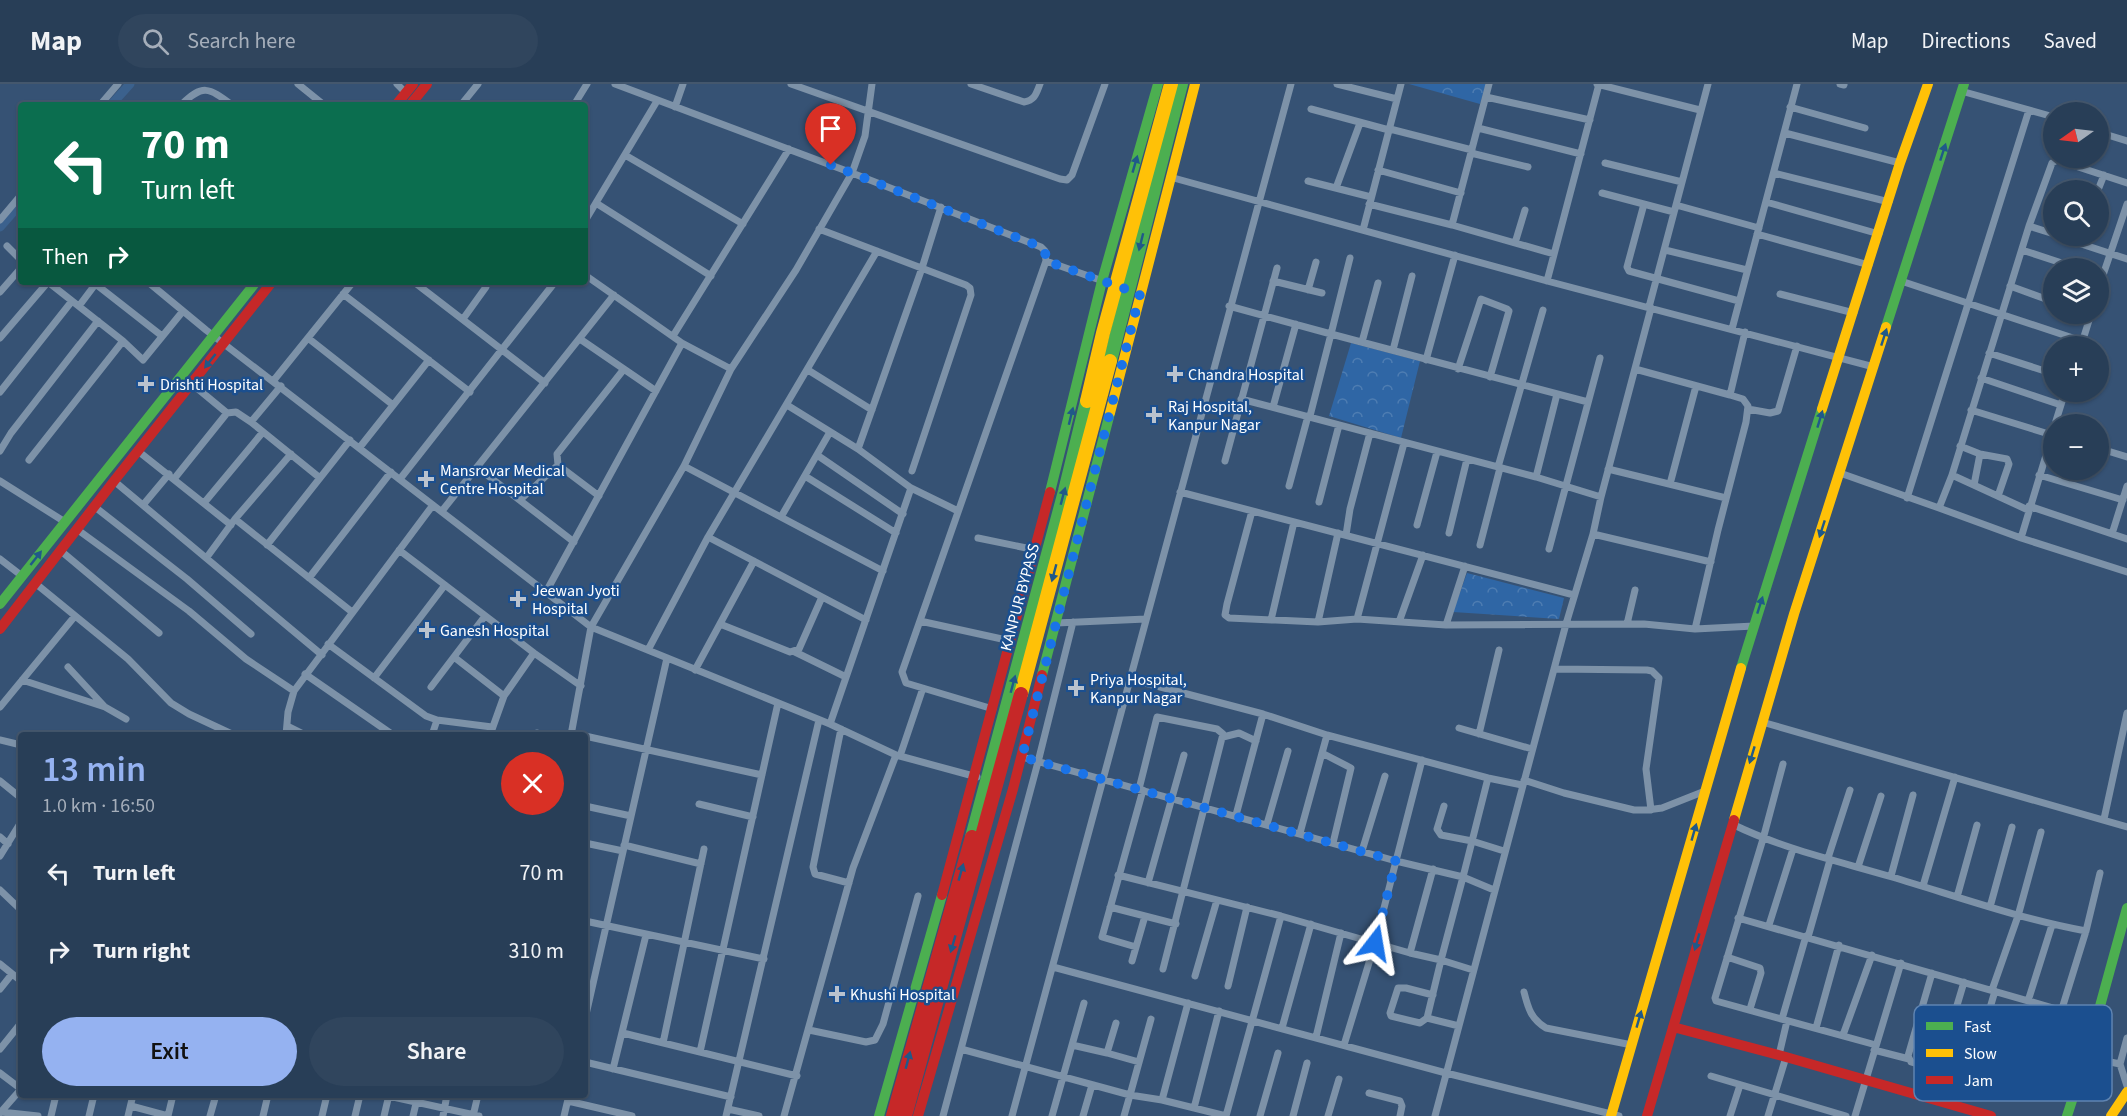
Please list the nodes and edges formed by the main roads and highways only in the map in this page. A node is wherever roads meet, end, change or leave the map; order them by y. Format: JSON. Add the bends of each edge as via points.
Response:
{"nodes":[{"id":1,"x":427,"y":84,"type":"edge"},
{"id":2,"x":1158,"y":84,"type":"edge"},
{"id":3,"x":1171,"y":84,"type":"edge"},
{"id":4,"x":1181,"y":84,"type":"edge"},
{"id":5,"x":1195,"y":84,"type":"edge"},
{"id":6,"x":1928,"y":84,"type":"edge"},
{"id":7,"x":1963,"y":88,"type":"edge"},
{"id":8,"x":406,"y":92,"type":"edge"},
{"id":9,"x":254,"y":285,"type":"edge"},
{"id":10,"x":269,"y":285,"type":"edge"},
{"id":11,"x":219,"y":339,"type":"junction"},
{"id":12,"x":29,"y":579,"type":"junction"},
{"id":13,"x":0,"y":604,"type":"edge"},
{"id":14,"x":0,"y":629,"type":"edge"},
{"id":15,"x":2127,"y":908,"type":"edge"},
{"id":16,"x":2123,"y":935,"type":"edge"},
{"id":17,"x":2102,"y":1005,"type":"edge"},
{"id":18,"x":1673,"y":1027,"type":"junction"},
{"id":19,"x":2127,"y":1092,"type":"edge"},
{"id":20,"x":1914,"y":1095,"type":"edge"},
{"id":21,"x":1932,"y":1101,"type":"edge"},
{"id":22,"x":2072,"y":1101,"type":"edge"},
{"id":23,"x":1965,"y":1112,"type":"edge"},
{"id":24,"x":1614,"y":1115,"type":"edge"},
{"id":25,"x":879,"y":1116,"type":"edge"},
{"id":26,"x":893,"y":1116,"type":"edge"},
{"id":27,"x":905,"y":1116,"type":"edge"},
{"id":28,"x":918,"y":1116,"type":"edge"},
{"id":29,"x":1647,"y":1116,"type":"edge"},
{"id":30,"x":1991,"y":1116,"type":"edge"},
{"id":31,"x":2067,"y":1116,"type":"edge"},
{"id":32,"x":2111,"y":1116,"type":"edge"}],
"edges":[{"from":1,"to":8,"type":"main road"},
{"from":25,"to":2,"type":"main road","one_way":true,"via":[[975,777],[1071,415],[1102,281]]},
{"from":26,"to":3,"type":"main road","name":"KANPUR BYPASS","one_way":true,"bridge":true,"via":[[982,800]]},
{"from":4,"to":27,"type":"main road","name":"KANPUR BYPASS","one_way":true,"bridge":true,"via":[[1058,559]]},
{"from":5,"to":28,"type":"main road","via":[[1022,757]]},
{"from":24,"to":6,"type":"main road","one_way":true,"via":[[1754,626]]},
{"from":7,"to":18,"type":"main road","one_way":true,"via":[[1762,722]]},
{"from":9,"to":11,"type":"main road"},
{"from":10,"to":11,"type":"main road"},
{"from":12,"to":11,"type":"main road","one_way":true,"via":[[65,522]]},
{"from":11,"to":12,"type":"main road","one_way":true,"via":[[192,384],[78,530]]},
{"from":12,"to":13,"type":"main road"},
{"from":12,"to":14,"type":"main road"},
{"from":15,"to":16,"type":"main road"},
{"from":16,"to":17,"type":"main road"},
{"from":18,"to":20,"type":"main road"},
{"from":18,"to":29,"type":"main road"},
{"from":19,"to":32,"type":"main road"},
{"from":21,"to":23,"type":"main road"},
{"from":22,"to":31,"type":"main road"},
{"from":23,"to":30,"type":"main road"}]}
